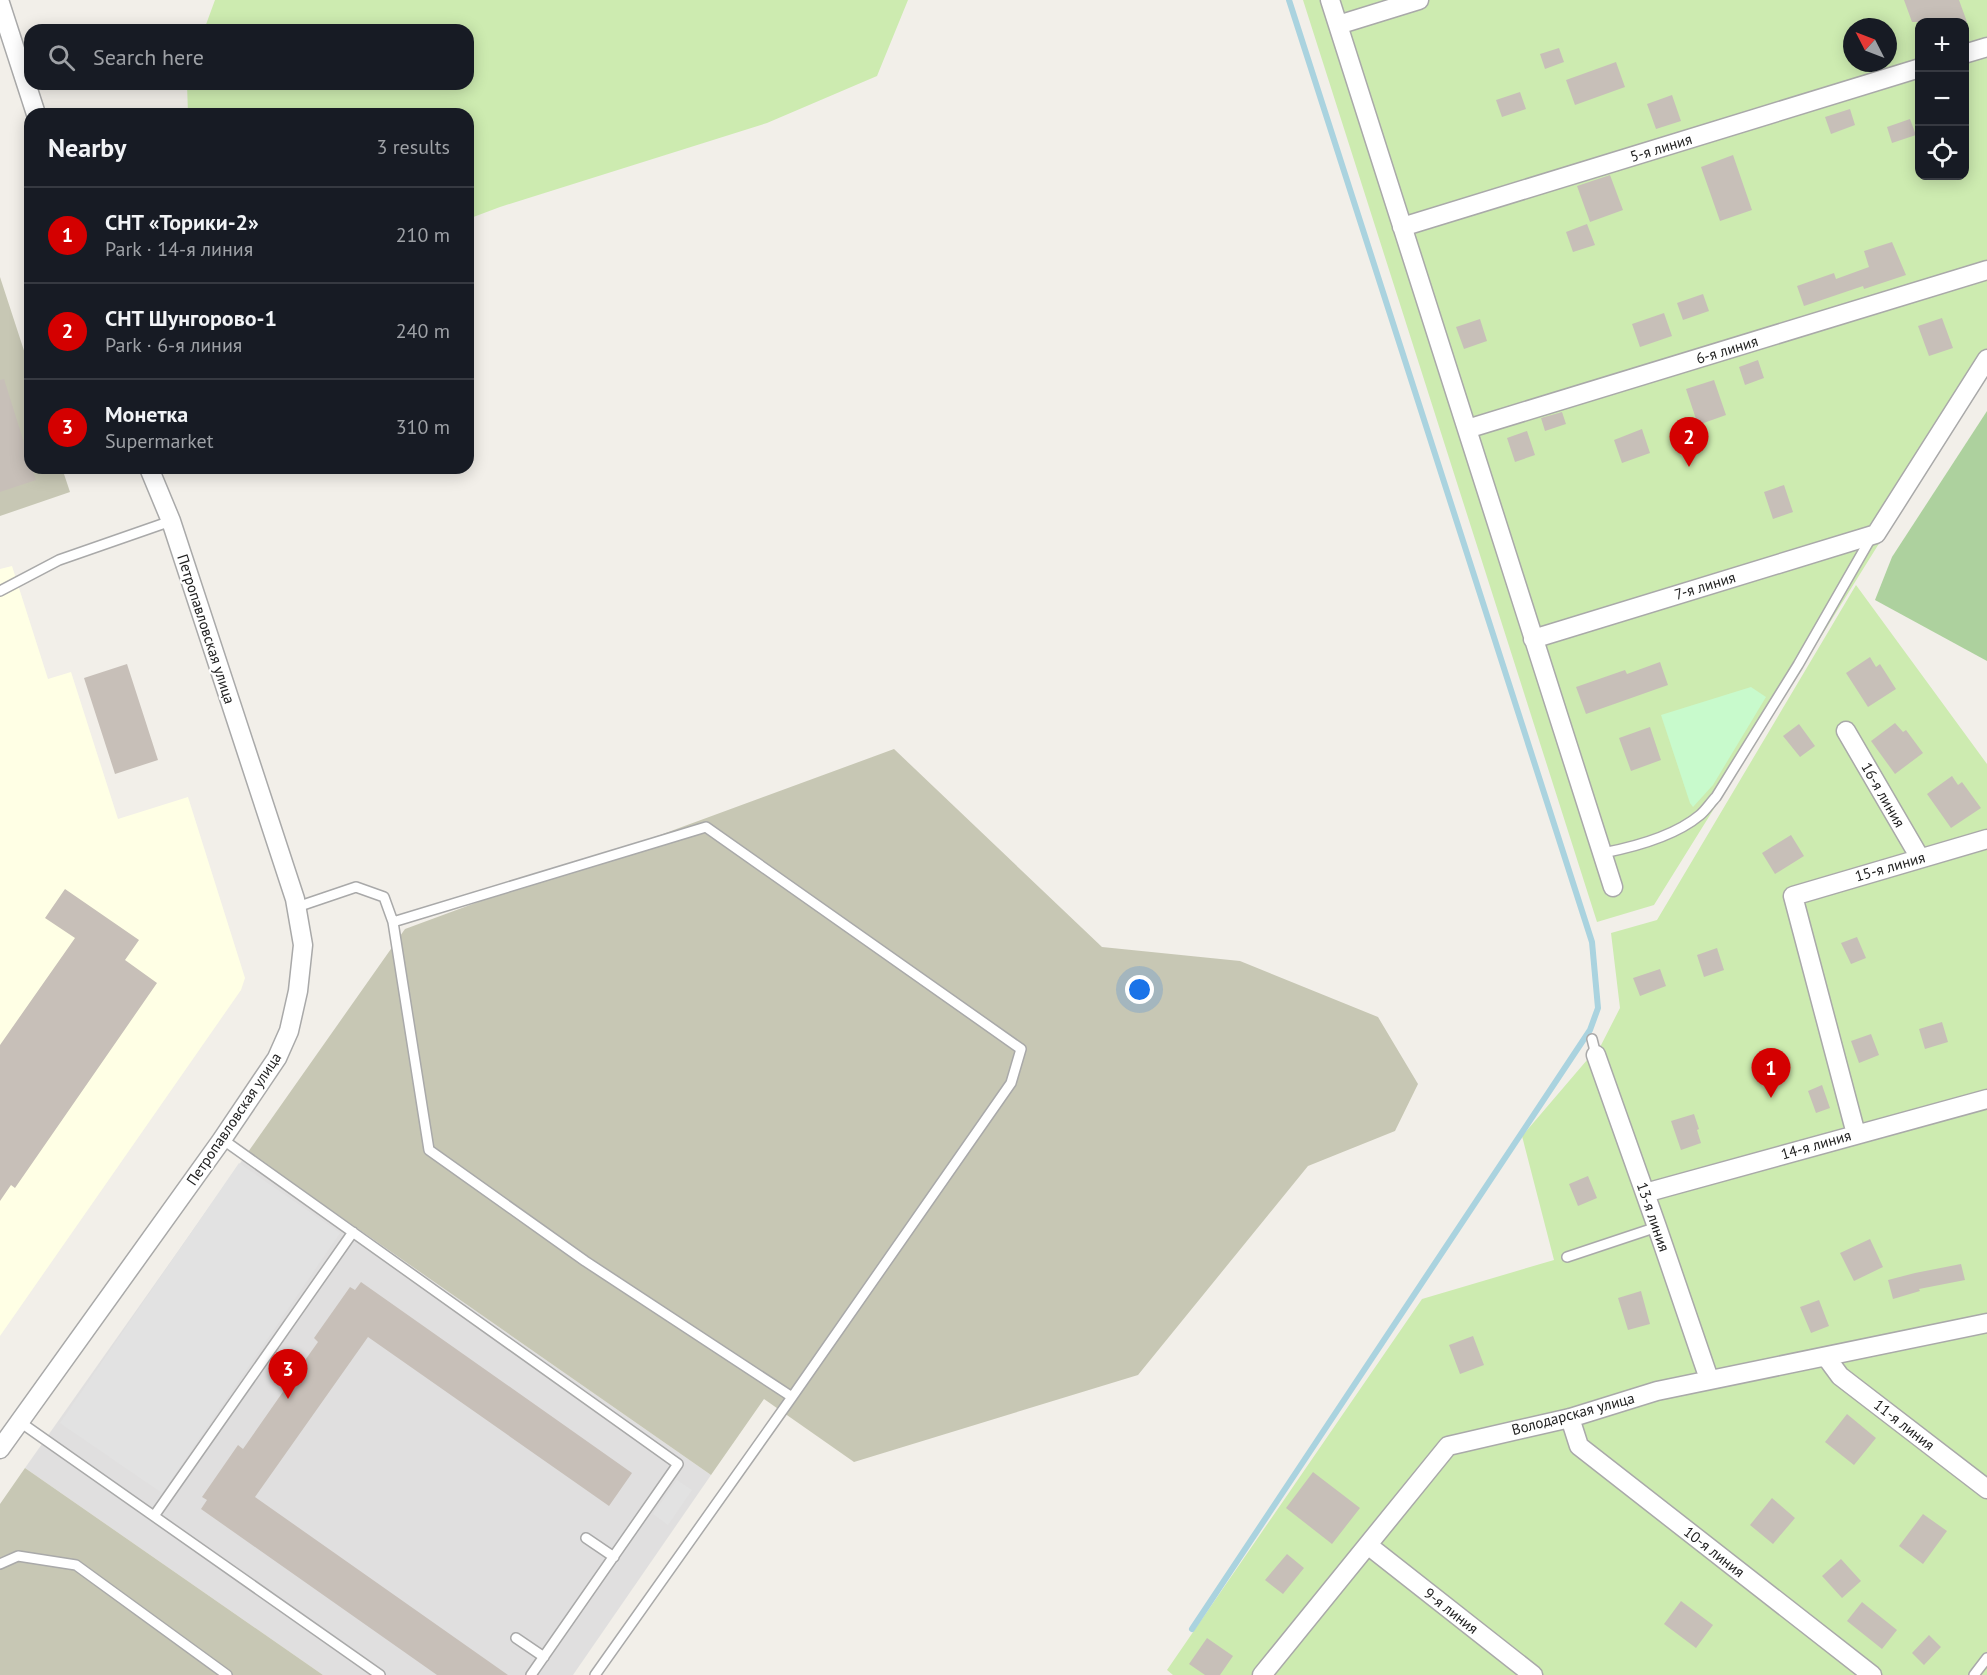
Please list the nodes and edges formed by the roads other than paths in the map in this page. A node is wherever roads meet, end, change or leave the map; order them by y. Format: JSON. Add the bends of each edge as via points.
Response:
{"nodes":[{"id":1,"x":1330,"y":0,"type":"edge"},
{"id":2,"x":1419,"y":0,"type":"edge"},
{"id":3,"x":0,"y":3,"type":"edge"},
{"id":4,"x":1338,"y":25,"type":"junction"},
{"id":5,"x":1987,"y":47,"type":"edge"},
{"id":6,"x":1969,"y":53,"type":"edge"},
{"id":7,"x":1915,"y":70,"type":"edge"},
{"id":8,"x":24,"y":77,"type":"edge"},
{"id":9,"x":28,"y":90,"type":"edge"},
{"id":10,"x":34,"y":108,"type":"edge"},
{"id":11,"x":1402,"y":227,"type":"junction"},
{"id":12,"x":1987,"y":270,"type":"edge"},
{"id":13,"x":1987,"y":359,"type":"edge"},
{"id":14,"x":1467,"y":429,"type":"junction"},
{"id":15,"x":151,"y":474,"type":"edge"},
{"id":16,"x":171,"y":521,"type":"junction"},
{"id":17,"x":1874,"y":534,"type":"junction"},
{"id":18,"x":0,"y":591,"type":"edge"},
{"id":19,"x":1533,"y":639,"type":"junction"},
{"id":20,"x":1846,"y":731,"type":"dead end"},
{"id":21,"x":1987,"y":839,"type":"edge"},
{"id":22,"x":1603,"y":853,"type":"junction"},
{"id":23,"x":1920,"y":858,"type":"junction"},
{"id":24,"x":1613,"y":886,"type":"dead end"},
{"id":25,"x":297,"y":907,"type":"junction"},
{"id":26,"x":393,"y":922,"type":"junction"},
{"id":27,"x":1594,"y":1047,"type":"dead end"},
{"id":28,"x":1987,"y":1099,"type":"edge"},
{"id":29,"x":1856,"y":1134,"type":"junction"},
{"id":30,"x":222,"y":1139,"type":"junction"},
{"id":31,"x":1645,"y":1193,"type":"junction"},
{"id":32,"x":1658,"y":1227,"type":"junction"},
{"id":33,"x":353,"y":1232,"type":"junction"},
{"id":34,"x":1567,"y":1257,"type":"dead end"},
{"id":35,"x":1987,"y":1323,"type":"edge"},
{"id":36,"x":1826,"y":1357,"type":"junction"},
{"id":37,"x":1709,"y":1379,"type":"junction"},
{"id":38,"x":792,"y":1397,"type":"junction"},
{"id":39,"x":1570,"y":1418,"type":"junction"},
{"id":40,"x":20,"y":1422,"type":"junction"},
{"id":41,"x":0,"y":1449,"type":"edge"},
{"id":42,"x":1987,"y":1489,"type":"edge"},
{"id":43,"x":154,"y":1516,"type":"junction"},
{"id":44,"x":586,"y":1538,"type":"dead end"},
{"id":45,"x":1369,"y":1546,"type":"junction"},
{"id":46,"x":614,"y":1557,"type":"junction"},
{"id":47,"x":0,"y":1564,"type":"edge"},
{"id":48,"x":516,"y":1638,"type":"dead end"},
{"id":49,"x":543,"y":1657,"type":"junction"},
{"id":50,"x":1987,"y":1658,"type":"edge"},
{"id":51,"x":227,"y":1675,"type":"edge"},
{"id":52,"x":380,"y":1675,"type":"edge"},
{"id":53,"x":531,"y":1675,"type":"edge"},
{"id":54,"x":595,"y":1675,"type":"edge"},
{"id":55,"x":1262,"y":1675,"type":"edge"},
{"id":56,"x":1533,"y":1675,"type":"edge"},
{"id":57,"x":1872,"y":1675,"type":"edge"},
{"id":58,"x":1974,"y":1675,"type":"edge"}],
"edges":[{"from":1,"to":4,"type":"street"},
{"from":2,"to":4,"type":"street"},
{"from":3,"to":8,"type":"street"},
{"from":4,"to":11,"type":"street"},
{"from":5,"to":6,"type":"street"},
{"from":7,"to":11,"type":"street","name":"5-я линия"},
{"from":9,"to":10,"type":"street"},
{"from":11,"to":14,"type":"street"},
{"from":12,"to":14,"type":"street","name":"6-я линия"},
{"from":13,"to":17,"type":"street"},
{"from":14,"to":19,"type":"street"},
{"from":15,"to":16,"type":"street","name":"Петропавловская улица"},
{"from":16,"to":18,"type":"lane","via":[[59,560]]},
{"from":16,"to":25,"type":"street","name":"Петропавловская улица"},
{"from":17,"to":19,"type":"street","name":"7-я линия"},
{"from":17,"to":22,"type":"lane","via":[[1716,797],[1700,815],[1680,826],[1631,847]]},
{"from":19,"to":22,"type":"street"},
{"from":20,"to":23,"type":"street","name":"16-я линия"},
{"from":21,"to":23,"type":"street","name":"15-я линия"},
{"from":22,"to":24,"type":"street"},
{"from":23,"to":29,"type":"street","name":"15-я линия","via":[[1793,896]]},
{"from":25,"to":26,"type":"lane","via":[[356,887],[384,897]]},
{"from":25,"to":30,"type":"street","name":"Петропавловская улица","via":[[303,945],[289,1030],[277,1058]]},
{"from":26,"to":38,"type":"lane","via":[[429,1149],[585,1260]]},
{"from":26,"to":38,"type":"lane","via":[[706,827],[1021,1049],[1011,1083]]},
{"from":27,"to":31,"type":"street","name":"13-я линия"},
{"from":28,"to":29,"type":"street","name":"14-я линия"},
{"from":29,"to":31,"type":"street","name":"14-я линия"},
{"from":30,"to":33,"type":"lane"},
{"from":30,"to":40,"type":"street","name":"Петропавловская улица"},
{"from":31,"to":32,"type":"street","name":"13-я линия"},
{"from":32,"to":34,"type":"lane"},
{"from":32,"to":37,"type":"street","name":"13-я линия"},
{"from":33,"to":43,"type":"lane"},
{"from":33,"to":46,"type":"lane","via":[[678,1464]]},
{"from":35,"to":36,"type":"street","name":"Володарская улица"},
{"from":36,"to":37,"type":"street","name":"Володарская улица"},
{"from":36,"to":42,"type":"street","name":"11-я линия","via":[[1840,1376]]},
{"from":37,"to":39,"type":"street","name":"Володарская улица"},
{"from":38,"to":54,"type":"lane"},
{"from":39,"to":45,"type":"street","name":"Володарская улица","via":[[1448,1446]]},
{"from":39,"to":57,"type":"street","name":"10-я линия","via":[[1579,1446]]},
{"from":40,"to":41,"type":"street","name":"Петропавловская улица"},
{"from":40,"to":43,"type":"lane"},
{"from":43,"to":52,"type":"lane"},
{"from":44,"to":46,"type":"lane"},
{"from":45,"to":55,"type":"street","name":"Володарская улица"},
{"from":45,"to":56,"type":"street","name":"9-я линия"},
{"from":46,"to":49,"type":"lane"},
{"from":47,"to":51,"type":"lane","via":[[18,1556],[76,1565]]},
{"from":48,"to":49,"type":"lane"},
{"from":49,"to":53,"type":"lane"},
{"from":50,"to":58,"type":"lane"}]}
